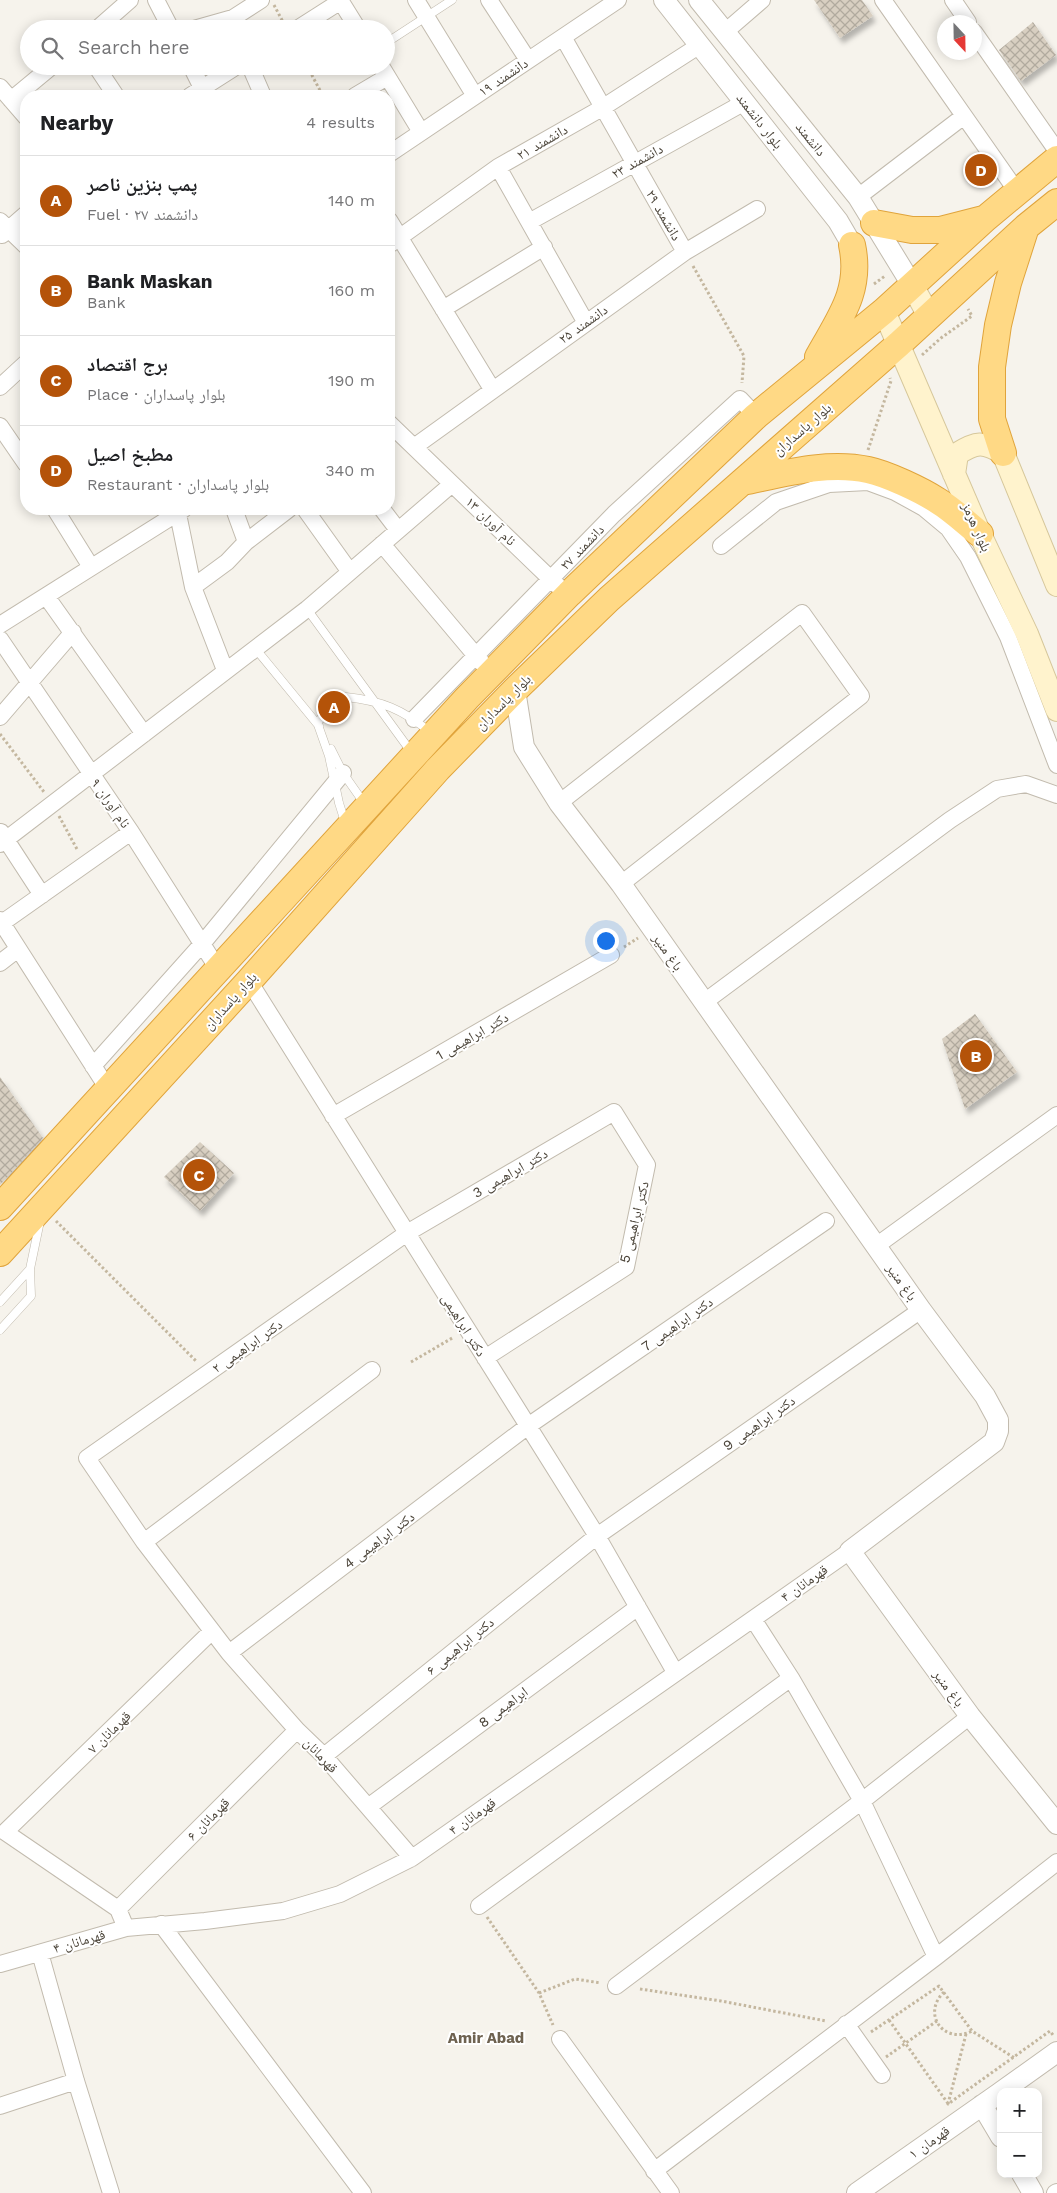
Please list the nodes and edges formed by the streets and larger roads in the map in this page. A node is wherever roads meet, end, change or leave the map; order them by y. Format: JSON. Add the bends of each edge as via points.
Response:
{"nodes":[{"id":1,"x":130,"y":0,"type":"edge"},
{"id":2,"x":156,"y":0,"type":"edge"},
{"id":3,"x":261,"y":0,"type":"edge"},
{"id":4,"x":416,"y":0,"type":"edge"},
{"id":5,"x":489,"y":0,"type":"edge"},
{"id":6,"x":618,"y":0,"type":"edge"},
{"id":7,"x":664,"y":0,"type":"edge"},
{"id":8,"x":699,"y":0,"type":"edge"},
{"id":9,"x":762,"y":0,"type":"edge"},
{"id":10,"x":883,"y":0,"type":"edge"},
{"id":11,"x":952,"y":0,"type":"edge"},
{"id":12,"x":341,"y":1,"type":"edge"},
{"id":13,"x":963,"y":15,"type":"edge"},
{"id":14,"x":107,"y":20,"type":"edge"},
{"id":15,"x":166,"y":20,"type":"edge"},
{"id":16,"x":225,"y":20,"type":"edge"},
{"id":17,"x":312,"y":20,"type":"edge"},
{"id":18,"x":353,"y":20,"type":"edge"},
{"id":19,"x":725,"y":32,"type":"junction"},
{"id":20,"x":563,"y":37,"type":"junction"},
{"id":21,"x":982,"y":43,"type":"edge"},
{"id":22,"x":700,"y":45,"type":"junction"},
{"id":23,"x":528,"y":60,"type":"junction"},
{"id":24,"x":41,"y":75,"type":"edge"},
{"id":25,"x":102,"y":75,"type":"edge"},
{"id":26,"x":194,"y":75,"type":"edge"},
{"id":27,"x":225,"y":75,"type":"edge"},
{"id":28,"x":254,"y":75,"type":"edge"},
{"id":29,"x":380,"y":75,"type":"edge"},
{"id":30,"x":386,"y":75,"type":"edge"},
{"id":31,"x":0,"y":87,"type":"edge"},
{"id":32,"x":23,"y":90,"type":"edge"},
{"id":33,"x":112,"y":90,"type":"edge"},
{"id":34,"x":199,"y":90,"type":"edge"},
{"id":35,"x":204,"y":90,"type":"edge"},
{"id":36,"x":260,"y":90,"type":"edge"},
{"id":37,"x":362,"y":90,"type":"edge"},
{"id":38,"x":20,"y":93,"type":"edge"},
{"id":39,"x":475,"y":96,"type":"junction"},
{"id":40,"x":11,"y":100,"type":"junction"},
{"id":41,"x":745,"y":102,"type":"junction"},
{"id":42,"x":602,"y":108,"type":"junction"},
{"id":43,"x":20,"y":110,"type":"edge"},
{"id":44,"x":964,"y":116,"type":"junction"},
{"id":45,"x":421,"y":132,"type":"junction"},
{"id":46,"x":395,"y":150,"type":"edge"},
{"id":47,"x":1057,"y":151,"type":"edge"},
{"id":48,"x":1057,"y":159,"type":"edge"},
{"id":49,"x":634,"y":162,"type":"junction"},
{"id":50,"x":498,"y":168,"type":"junction"},
{"id":51,"x":1018,"y":193,"type":"junction"},
{"id":52,"x":858,"y":197,"type":"junction"},
{"id":53,"x":1057,"y":202,"type":"edge"},
{"id":54,"x":758,"y":209,"type":"dead end"},
{"id":55,"x":20,"y":218,"type":"edge"},
{"id":56,"x":986,"y":218,"type":"junction"},
{"id":57,"x":529,"y":222,"type":"junction"},
{"id":58,"x":874,"y":224,"type":"junction"},
{"id":59,"x":1026,"y":227,"type":"junction"},
{"id":60,"x":3,"y":229,"type":"edge"},
{"id":61,"x":395,"y":240,"type":"edge"},
{"id":62,"x":20,"y":242,"type":"edge"},
{"id":63,"x":395,"y":242,"type":"edge"},
{"id":64,"x":852,"y":245,"type":"joint"},
{"id":65,"x":544,"y":247,"type":"junction"},
{"id":66,"x":685,"y":252,"type":"junction"},
{"id":67,"x":912,"y":285,"type":"junction"},
{"id":68,"x":443,"y":309,"type":"junction"},
{"id":69,"x":884,"y":311,"type":"junction"},
{"id":70,"x":929,"y":316,"type":"junction"},
{"id":71,"x":586,"y":322,"type":"junction"},
{"id":72,"x":899,"y":344,"type":"junction"},
{"id":73,"x":20,"y":369,"type":"edge"},
{"id":74,"x":811,"y":369,"type":"junction"},
{"id":75,"x":0,"y":387,"type":"edge"},
{"id":76,"x":492,"y":389,"type":"junction"},
{"id":77,"x":0,"y":426,"type":"edge"},
{"id":78,"x":395,"y":433,"type":"edge"},
{"id":79,"x":414,"y":446,"type":"junction"},
{"id":80,"x":1003,"y":453,"type":"junction"},
{"id":81,"x":20,"y":455,"type":"edge"},
{"id":82,"x":954,"y":474,"type":"junction"},
{"id":83,"x":742,"y":482,"type":"junction"},
{"id":84,"x":452,"y":484,"type":"junction"},
{"id":85,"x":59,"y":515,"type":"edge"},
{"id":86,"x":172,"y":515,"type":"edge"},
{"id":87,"x":181,"y":515,"type":"edge"},
{"id":88,"x":236,"y":515,"type":"edge"},
{"id":89,"x":281,"y":515,"type":"edge"},
{"id":90,"x":309,"y":515,"type":"edge"},
{"id":91,"x":387,"y":515,"type":"edge"},
{"id":92,"x":398,"y":530,"type":"junction"},
{"id":93,"x":980,"y":534,"type":"junction"},
{"id":94,"x":246,"y":542,"type":"junction"},
{"id":95,"x":382,"y":544,"type":"junction"},
{"id":96,"x":721,"y":546,"type":"dead end"},
{"id":97,"x":91,"y":567,"type":"junction"},
{"id":98,"x":350,"y":572,"type":"junction"},
{"id":99,"x":1057,"y":585,"type":"edge"},
{"id":100,"x":193,"y":587,"type":"junction"},
{"id":101,"x":559,"y":587,"type":"junction"},
{"id":102,"x":46,"y":596,"type":"junction"},
{"id":103,"x":0,"y":625,"type":"edge"},
{"id":104,"x":73,"y":632,"type":"junction"},
{"id":105,"x":0,"y":639,"type":"edge"},
{"id":106,"x":483,"y":664,"type":"junction"},
{"id":107,"x":225,"y":670,"type":"junction"},
{"id":108,"x":28,"y":683,"type":"junction"},
{"id":109,"x":515,"y":690,"type":"junction"},
{"id":110,"x":1057,"y":710,"type":"edge"},
{"id":111,"x":0,"y":718,"type":"edge"},
{"id":112,"x":144,"y":734,"type":"junction"},
{"id":113,"x":1057,"y":765,"type":"edge"},
{"id":114,"x":91,"y":776,"type":"junction"},
{"id":115,"x":339,"y":779,"type":"road end"},
{"id":116,"x":1057,"y":795,"type":"edge"},
{"id":117,"x":559,"y":803,"type":"junction"},
{"id":118,"x":131,"y":832,"type":"junction"},
{"id":119,"x":2,"y":839,"type":"edge"},
{"id":120,"x":621,"y":884,"type":"junction"},
{"id":121,"x":42,"y":895,"type":"junction"},
{"id":122,"x":1,"y":921,"type":"edge"},
{"id":123,"x":202,"y":944,"type":"junction"},
{"id":124,"x":18,"y":949,"type":"junction"},
{"id":125,"x":611,"y":955,"type":"road end"},
{"id":126,"x":0,"y":964,"type":"edge"},
{"id":127,"x":218,"y":970,"type":"junction"},
{"id":128,"x":249,"y":981,"type":"junction"},
{"id":129,"x":703,"y":1003,"type":"junction"},
{"id":130,"x":93,"y":1066,"type":"junction"},
{"id":131,"x":108,"y":1089,"type":"junction"},
{"id":132,"x":614,"y":1112,"type":"joint"},
{"id":133,"x":1057,"y":1115,"type":"edge"},
{"id":134,"x":333,"y":1116,"type":"junction"},
{"id":135,"x":1,"y":1202,"type":"edge"},
{"id":136,"x":826,"y":1221,"type":"dead end"},
{"id":137,"x":407,"y":1233,"type":"junction"},
{"id":138,"x":876,"y":1246,"type":"junction"},
{"id":139,"x":0,"y":1253,"type":"edge"},
{"id":140,"x":921,"y":1310,"type":"junction"},
{"id":141,"x":485,"y":1358,"type":"junction"},
{"id":142,"x":372,"y":1370,"type":"dead end"},
{"id":143,"x":528,"y":1426,"type":"junction"},
{"id":144,"x":87,"y":1458,"type":"joint"},
{"id":145,"x":597,"y":1536,"type":"junction"},
{"id":146,"x":144,"y":1542,"type":"junction"},
{"id":147,"x":850,"y":1551,"type":"junction"},
{"id":148,"x":638,"y":1607,"type":"junction"},
{"id":149,"x":753,"y":1619,"type":"junction"},
{"id":150,"x":212,"y":1631,"type":"junction"},
{"id":151,"x":229,"y":1653,"type":"junction"},
{"id":152,"x":675,"y":1672,"type":"junction"},
{"id":153,"x":791,"y":1678,"type":"junction"},
{"id":154,"x":970,"y":1716,"type":"junction"},
{"id":155,"x":297,"y":1730,"type":"junction"},
{"id":156,"x":324,"y":1756,"type":"junction"},
{"id":157,"x":862,"y":1801,"type":"junction"},
{"id":158,"x":368,"y":1807,"type":"junction"},
{"id":159,"x":1057,"y":1824,"type":"edge"},
{"id":160,"x":412,"y":1858,"type":"junction"},
{"id":161,"x":1057,"y":1862,"type":"edge"},
{"id":162,"x":479,"y":1906,"type":"road end"},
{"id":163,"x":118,"y":1909,"type":"junction"},
{"id":164,"x":161,"y":1924,"type":"junction"},
{"id":165,"x":126,"y":1928,"type":"junction"},
{"id":166,"x":40,"y":1953,"type":"junction"},
{"id":167,"x":936,"y":1957,"type":"junction"},
{"id":168,"x":0,"y":1964,"type":"edge"},
{"id":169,"x":616,"y":1986,"type":"road end"},
{"id":170,"x":846,"y":2024,"type":"junction"},
{"id":171,"x":560,"y":2039,"type":"road end"},
{"id":172,"x":1057,"y":2052,"type":"edge"},
{"id":173,"x":878,"y":2070,"type":"road end"},
{"id":174,"x":76,"y":2081,"type":"junction"},
{"id":175,"x":1006,"y":2088,"type":"edge"},
{"id":176,"x":997,"y":2095,"type":"edge"},
{"id":177,"x":982,"y":2105,"type":"junction"},
{"id":178,"x":0,"y":2106,"type":"edge"},
{"id":179,"x":999,"y":2133,"type":"edge"},
{"id":180,"x":654,"y":2170,"type":"junction"},
{"id":181,"x":1024,"y":2178,"type":"edge"},
{"id":182,"x":111,"y":2193,"type":"edge"},
{"id":183,"x":363,"y":2193,"type":"edge"},
{"id":184,"x":670,"y":2193,"type":"edge"},
{"id":185,"x":857,"y":2193,"type":"edge"},
{"id":186,"x":1033,"y":2193,"type":"edge"}],
"edges":[{"from":1,"to":14,"type":"street"},
{"from":2,"to":15,"type":"street"},
{"from":3,"to":16,"type":"street"},
{"from":4,"to":39,"type":"street"},
{"from":5,"to":23,"type":"street"},
{"from":6,"to":20,"type":"street","name":"دانشمند ۱۹"},
{"from":7,"to":22,"type":"street","name":"بلوار دانشمند"},
{"from":8,"to":19,"type":"street","name":"دانشمند"},
{"from":9,"to":19,"type":"street"},
{"from":10,"to":44,"type":"street"},
{"from":11,"to":13,"type":"street"},
{"from":12,"to":17,"type":"street"},
{"from":12,"to":18,"type":"street"},
{"from":19,"to":52,"type":"street","name":"دانشمند"},
{"from":20,"to":23,"type":"street","name":"دانشمند ۱۹"},
{"from":20,"to":42,"type":"street","name":"دانشمند ۲۹"},
{"from":21,"to":47,"type":"street"},
{"from":22,"to":41,"type":"street","name":"بلوار دانشمند"},
{"from":22,"to":42,"type":"street","name":"دانشمند ۲۱"},
{"from":23,"to":39,"type":"street","name":"دانشمند ۱۹"},
{"from":24,"to":32,"type":"street"},
{"from":25,"to":33,"type":"street"},
{"from":26,"to":34,"type":"street"},
{"from":27,"to":35,"type":"street"},
{"from":28,"to":36,"type":"street"},
{"from":29,"to":37,"type":"street"},
{"from":30,"to":45,"type":"street"},
{"from":31,"to":40,"type":"street"},
{"from":38,"to":40,"type":"street"},
{"from":39,"to":45,"type":"street","name":"دانشمند ۱۹"},
{"from":40,"to":43,"type":"street"},
{"from":41,"to":49,"type":"street","name":"دانشمند ۲۳"},
{"from":41,"to":64,"type":"street","name":"بلوار دانشمند","via":[[838,221]]},
{"from":42,"to":49,"type":"street","name":"دانشمند ۲۹"},
{"from":42,"to":50,"type":"street","name":"دانشمند ۲۱"},
{"from":44,"to":51,"type":"street"},
{"from":44,"to":52,"type":"street"},
{"from":45,"to":46,"type":"street","name":"دانشمند ۱۹"},
{"from":48,"to":51,"type":"highway","name":"بلوار پاسداران"},
{"from":49,"to":57,"type":"street","name":"دانشمند ۲۳"},
{"from":49,"to":66,"type":"street","name":"دانشمند ۲۹"},
{"from":50,"to":57,"type":"street"},
{"from":50,"to":61,"type":"street","name":"دانشمند ۲۱"},
{"from":51,"to":56,"type":"highway","name":"بلوار پاسداران"},
{"from":52,"to":58,"type":"street","name":"دانشمند"},
{"from":53,"to":59,"type":"highway","name":"بلوار پاسداران"},
{"from":54,"to":66,"type":"street","name":"دانشمند ۲۵"},
{"from":55,"to":60,"type":"street"},
{"from":56,"to":58,"type":"highway","via":[[940,230],[912,230]]},
{"from":56,"to":67,"type":"highway","name":"بلوار پاسداران"},
{"from":57,"to":65,"type":"street"},
{"from":58,"to":67,"type":"street","name":"دانشمند"},
{"from":59,"to":70,"type":"highway","name":"بلوار پاسداران"},
{"from":59,"to":80,"type":"highway","via":[[1008,283],[992,367],[992,419]]},
{"from":60,"to":62,"type":"street"},
{"from":63,"to":68,"type":"street"},
{"from":64,"to":74,"type":"highway","via":[[856,262],[848,302]]},
{"from":65,"to":68,"type":"street"},
{"from":65,"to":71,"type":"street"},
{"from":66,"to":71,"type":"street","name":"دانشمند ۲۵"},
{"from":67,"to":69,"type":"highway","name":"بلوار پاسداران"},
{"from":67,"to":70,"type":"main road"},
{"from":68,"to":76,"type":"street"},
{"from":69,"to":72,"type":"main road","name":"بلوار هرمز"},
{"from":69,"to":74,"type":"highway","name":"بلوار پاسداران"},
{"from":70,"to":72,"type":"highway","name":"بلوار پاسداران"},
{"from":71,"to":76,"type":"street","name":"دانشمند ۲۵"},
{"from":72,"to":82,"type":"main road","name":"بلوار هرمز"},
{"from":72,"to":83,"type":"highway","name":"بلوار پاسداران"},
{"from":73,"to":75,"type":"street"},
{"from":74,"to":101,"type":"highway","name":"بلوار پاسداران","via":[[748,408]]},
{"from":76,"to":79,"type":"street","name":"دانشمند ۲۵"},
{"from":77,"to":81,"type":"street"},
{"from":78,"to":79,"type":"street","name":"نام آوران ۱۳"},
{"from":79,"to":84,"type":"street","name":"نام آوران ۱۳"},
{"from":80,"to":82,"type":"main road","via":[[988,444],[971,445],[957,454]]},
{"from":80,"to":99,"type":"main road"},
{"from":82,"to":93,"type":"main road","name":"بلوار هرمز"},
{"from":83,"to":93,"type":"highway","via":[[832,467],[868,470],[938,501]]},
{"from":83,"to":109,"type":"highway","name":"بلوار پاسداران","via":[[609,599]]},
{"from":84,"to":92,"type":"street"},
{"from":84,"to":101,"type":"street","name":"نام آوران ۱۳"},
{"from":85,"to":97,"type":"street"},
{"from":86,"to":97,"type":"street"},
{"from":87,"to":100,"type":"street"},
{"from":88,"to":94,"type":"street"},
{"from":89,"to":94,"type":"street"},
{"from":90,"to":98,"type":"street"},
{"from":91,"to":92,"type":"street"},
{"from":92,"to":95,"type":"street"},
{"from":93,"to":110,"type":"main road","name":"بلوار هرمز"},
{"from":94,"to":100,"type":"street","via":[[227,562]]},
{"from":95,"to":98,"type":"street"},
{"from":95,"to":106,"type":"street"},
{"from":96,"to":113,"type":"street","via":[[776,502],[829,484],[868,482],[924,508],[948,528],[968,557],[1008,637]]},
{"from":97,"to":102,"type":"street"},
{"from":98,"to":107,"type":"street","via":[[307,609]]},
{"from":100,"to":107,"type":"street"},
{"from":101,"to":106,"type":"highway","name":"بلوار پاسداران"},
{"from":102,"to":103,"type":"street"},
{"from":102,"to":104,"type":"street"},
{"from":104,"to":108,"type":"street"},
{"from":104,"to":112,"type":"street"},
{"from":105,"to":108,"type":"street","name":"نام آوران ۹"},
{"from":106,"to":127,"type":"highway","name":"بلوار پاسداران","via":[[424,726],[414,756]]},
{"from":107,"to":112,"type":"street"},
{"from":108,"to":111,"type":"street"},
{"from":108,"to":114,"type":"street","name":"نام آوران ۹"},
{"from":109,"to":117,"type":"street","name":"باغ منیر","via":[[524,747]]},
{"from":109,"to":128,"type":"highway","name":"بلوار پاسداران","via":[[438,769]]},
{"from":112,"to":114,"type":"street"},
{"from":114,"to":118,"type":"street","name":"نام آوران ۹"},
{"from":114,"to":119,"type":"street"},
{"from":115,"to":123,"type":"street"},
{"from":116,"to":129,"type":"street","via":[[1026,784],[998,789],[950,820]]},
{"from":117,"to":120,"type":"street","name":"باغ منیر"},
{"from":117,"to":120,"type":"street","via":[[802,612],[861,696]]},
{"from":118,"to":121,"type":"street"},
{"from":118,"to":123,"type":"street","name":"نام آوران ۹"},
{"from":119,"to":121,"type":"street"},
{"from":120,"to":129,"type":"street","name":"باغ منیر"},
{"from":121,"to":122,"type":"street"},
{"from":122,"to":124,"type":"street"},
{"from":123,"to":127,"type":"street","name":"نام آوران ۹"},
{"from":123,"to":130,"type":"street"},
{"from":124,"to":126,"type":"street"},
{"from":124,"to":130,"type":"street"},
{"from":125,"to":134,"type":"street","name":"دکتر ابراهیمی 1"},
{"from":127,"to":131,"type":"highway","name":"بلوار پاسداران"},
{"from":128,"to":134,"type":"street","name":"دکتر ابراهیمی"},
{"from":128,"to":139,"type":"highway","name":"بلوار پاسداران"},
{"from":129,"to":138,"type":"street","name":"باغ منیر"},
{"from":130,"to":131,"type":"street"},
{"from":131,"to":135,"type":"highway","name":"بلوار پاسداران"},
{"from":132,"to":137,"type":"street","name":"دکتر ابراهیمی 3"},
{"from":132,"to":141,"type":"street","name":"دکتر ابراهیمی 5","via":[[647,1165],[626,1267]]},
{"from":133,"to":138,"type":"street"},
{"from":134,"to":137,"type":"street","name":"دکتر ابراهیمی"},
{"from":136,"to":143,"type":"street","name":"دکتر ابراهیمی 7"},
{"from":137,"to":141,"type":"street","name":"دکتر ابراهیمی"},
{"from":137,"to":144,"type":"street","name":"دکتر ابراهیمی ۲"},
{"from":138,"to":140,"type":"street","name":"باغ منیر"},
{"from":140,"to":145,"type":"street","name":"دکتر ابراهیمی 9"},
{"from":140,"to":147,"type":"street","name":"باغ منیر","via":[[985,1396],[998,1420],[998,1430],[994,1442]]},
{"from":141,"to":143,"type":"street","name":"دکتر ابراهیمی"},
{"from":142,"to":146,"type":"street"},
{"from":143,"to":145,"type":"street","name":"دکتر ابراهیمی"},
{"from":143,"to":151,"type":"street","name":"دکتر ابراهیمی 4"},
{"from":144,"to":146,"type":"street","name":"قهرمانان"},
{"from":145,"to":148,"type":"street","name":"دکتر ابراهیمی"},
{"from":145,"to":156,"type":"street","name":"دکتر ابراهیمی ۶"},
{"from":146,"to":150,"type":"street","name":"قهرمانان"},
{"from":147,"to":149,"type":"street","name":"قهرمانان ۴"},
{"from":147,"to":154,"type":"street","name":"باغ منیر"},
{"from":148,"to":152,"type":"street","name":"دکتر ابراهیمی"},
{"from":148,"to":158,"type":"street","name":"ابراهیمی 8"},
{"from":149,"to":152,"type":"street","name":"قهرمانان ۴"},
{"from":149,"to":153,"type":"street"},
{"from":150,"to":151,"type":"street","name":"قهرمانان"},
{"from":150,"to":163,"type":"street","name":"قهرمانان ۷","via":[[5,1832]]},
{"from":151,"to":155,"type":"street","name":"قهرمانان"},
{"from":152,"to":160,"type":"street","name":"قهرمانان ۴"},
{"from":153,"to":157,"type":"street"},
{"from":153,"to":162,"type":"street"},
{"from":154,"to":157,"type":"street"},
{"from":154,"to":159,"type":"street","name":"باغ منیر"},
{"from":155,"to":156,"type":"street","name":"قهرمانان"},
{"from":155,"to":163,"type":"street","name":"قهرمانان ۶"},
{"from":156,"to":158,"type":"street","name":"قهرمانان"},
{"from":157,"to":167,"type":"street"},
{"from":157,"to":169,"type":"street"},
{"from":158,"to":160,"type":"street","name":"قهرمانان"},
{"from":160,"to":164,"type":"street","name":"قهرمانان ۴","via":[[340,1894],[282,1911],[205,1922]]},
{"from":161,"to":167,"type":"street"},
{"from":163,"to":165,"type":"street"},
{"from":164,"to":165,"type":"street","name":"قهرمانان ۴"},
{"from":164,"to":183,"type":"street"},
{"from":165,"to":166,"type":"street","name":"قهرمانان ۴"},
{"from":166,"to":168,"type":"street","name":"قهرمانان ۴"},
{"from":166,"to":174,"type":"street"},
{"from":167,"to":170,"type":"street"},
{"from":170,"to":173,"type":"street"},
{"from":170,"to":180,"type":"street"},
{"from":171,"to":180,"type":"street"},
{"from":172,"to":175,"type":"street","name":"قهرمان ۱"},
{"from":174,"to":178,"type":"street"},
{"from":174,"to":182,"type":"street"},
{"from":176,"to":177,"type":"street","name":"قهرمان ۱"},
{"from":177,"to":179,"type":"street"},
{"from":177,"to":185,"type":"street","name":"قهرمان ۱"},
{"from":180,"to":184,"type":"street"},
{"from":181,"to":186,"type":"street"}]}
